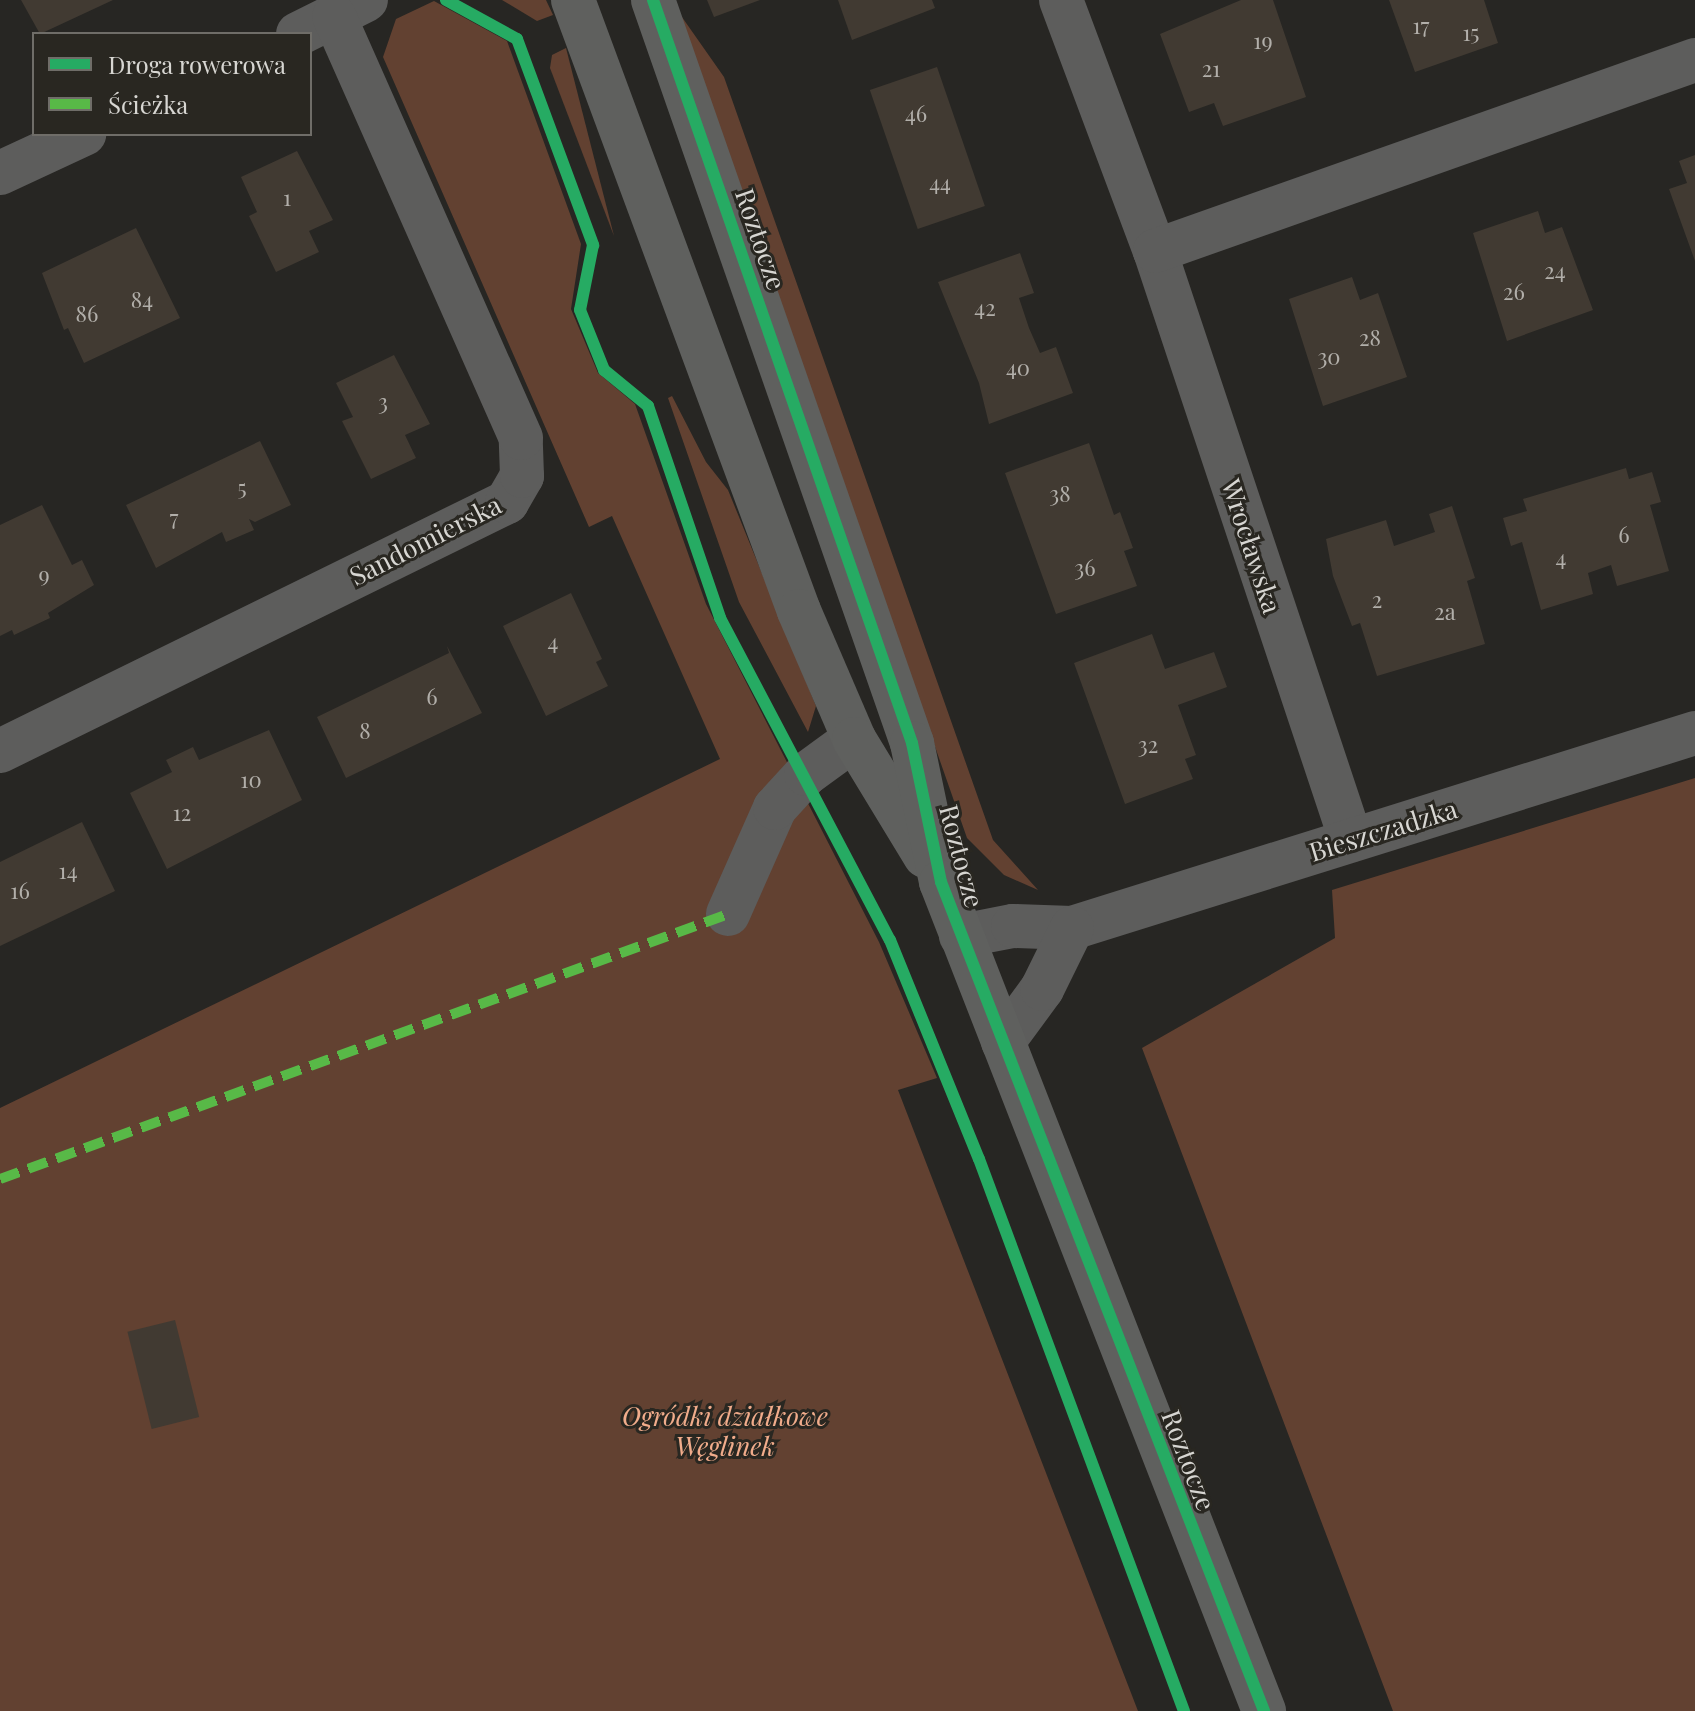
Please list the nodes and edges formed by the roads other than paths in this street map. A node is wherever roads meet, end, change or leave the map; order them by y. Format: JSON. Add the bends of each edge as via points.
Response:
{"nodes":[{"id":1,"x":573,"y":0,"type":"edge"},
{"id":2,"x":653,"y":0,"type":"edge"},
{"id":3,"x":1061,"y":0,"type":"edge"},
{"id":4,"x":333,"y":17,"type":"edge"},
{"id":5,"x":1695,"y":60,"type":"edge"},
{"id":6,"x":80,"y":136,"type":"edge"},
{"id":7,"x":0,"y":173,"type":"edge"},
{"id":8,"x":1155,"y":251,"type":"junction"},
{"id":9,"x":1695,"y":733,"type":"edge"},
{"id":10,"x":854,"y":739,"type":"junction"},
{"id":11,"x":0,"y":751,"type":"edge"},
{"id":12,"x":1351,"y":840,"type":"junction"},
{"id":13,"x":941,"y":882,"type":"junction"},
{"id":14,"x":728,"y":914,"type":"dead end"},
{"id":15,"x":1072,"y":928,"type":"junction"},
{"id":16,"x":961,"y":936,"type":"junction"},
{"id":17,"x":1003,"y":1042,"type":"junction"},
{"id":18,"x":1264,"y":1711,"type":"edge"}],
"edges":[{"from":1,"to":10,"type":"street","name":"Roztocze","via":[[754,500]]},
{"from":2,"to":13,"type":"street","name":"Roztocze","via":[[912,743]]},
{"from":3,"to":8,"type":"street","name":"Wrocławska"},
{"from":4,"to":11,"type":"street","name":"Sandomierska","via":[[521,438],[522,476],[507,502]]},
{"from":5,"to":8,"type":"street"},
{"from":6,"to":7,"type":"street"},
{"from":8,"to":12,"type":"street","name":"Wrocławska"},
{"from":9,"to":12,"type":"street","name":"Bieszczadzka"},
{"from":10,"to":13,"type":"street","name":"Roztocze"},
{"from":10,"to":14,"type":"street","via":[[806,774],[775,808]]},
{"from":12,"to":15,"type":"street","name":"Bieszczadzka"},
{"from":13,"to":16,"type":"street","name":"Roztocze"},
{"from":15,"to":16,"type":"street","name":"Bieszczadzka","via":[[1013,926]]},
{"from":15,"to":17,"type":"street","via":[[1042,989]]},
{"from":16,"to":17,"type":"street","name":"Roztocze"},
{"from":17,"to":18,"type":"street","name":"Roztocze"}]}
